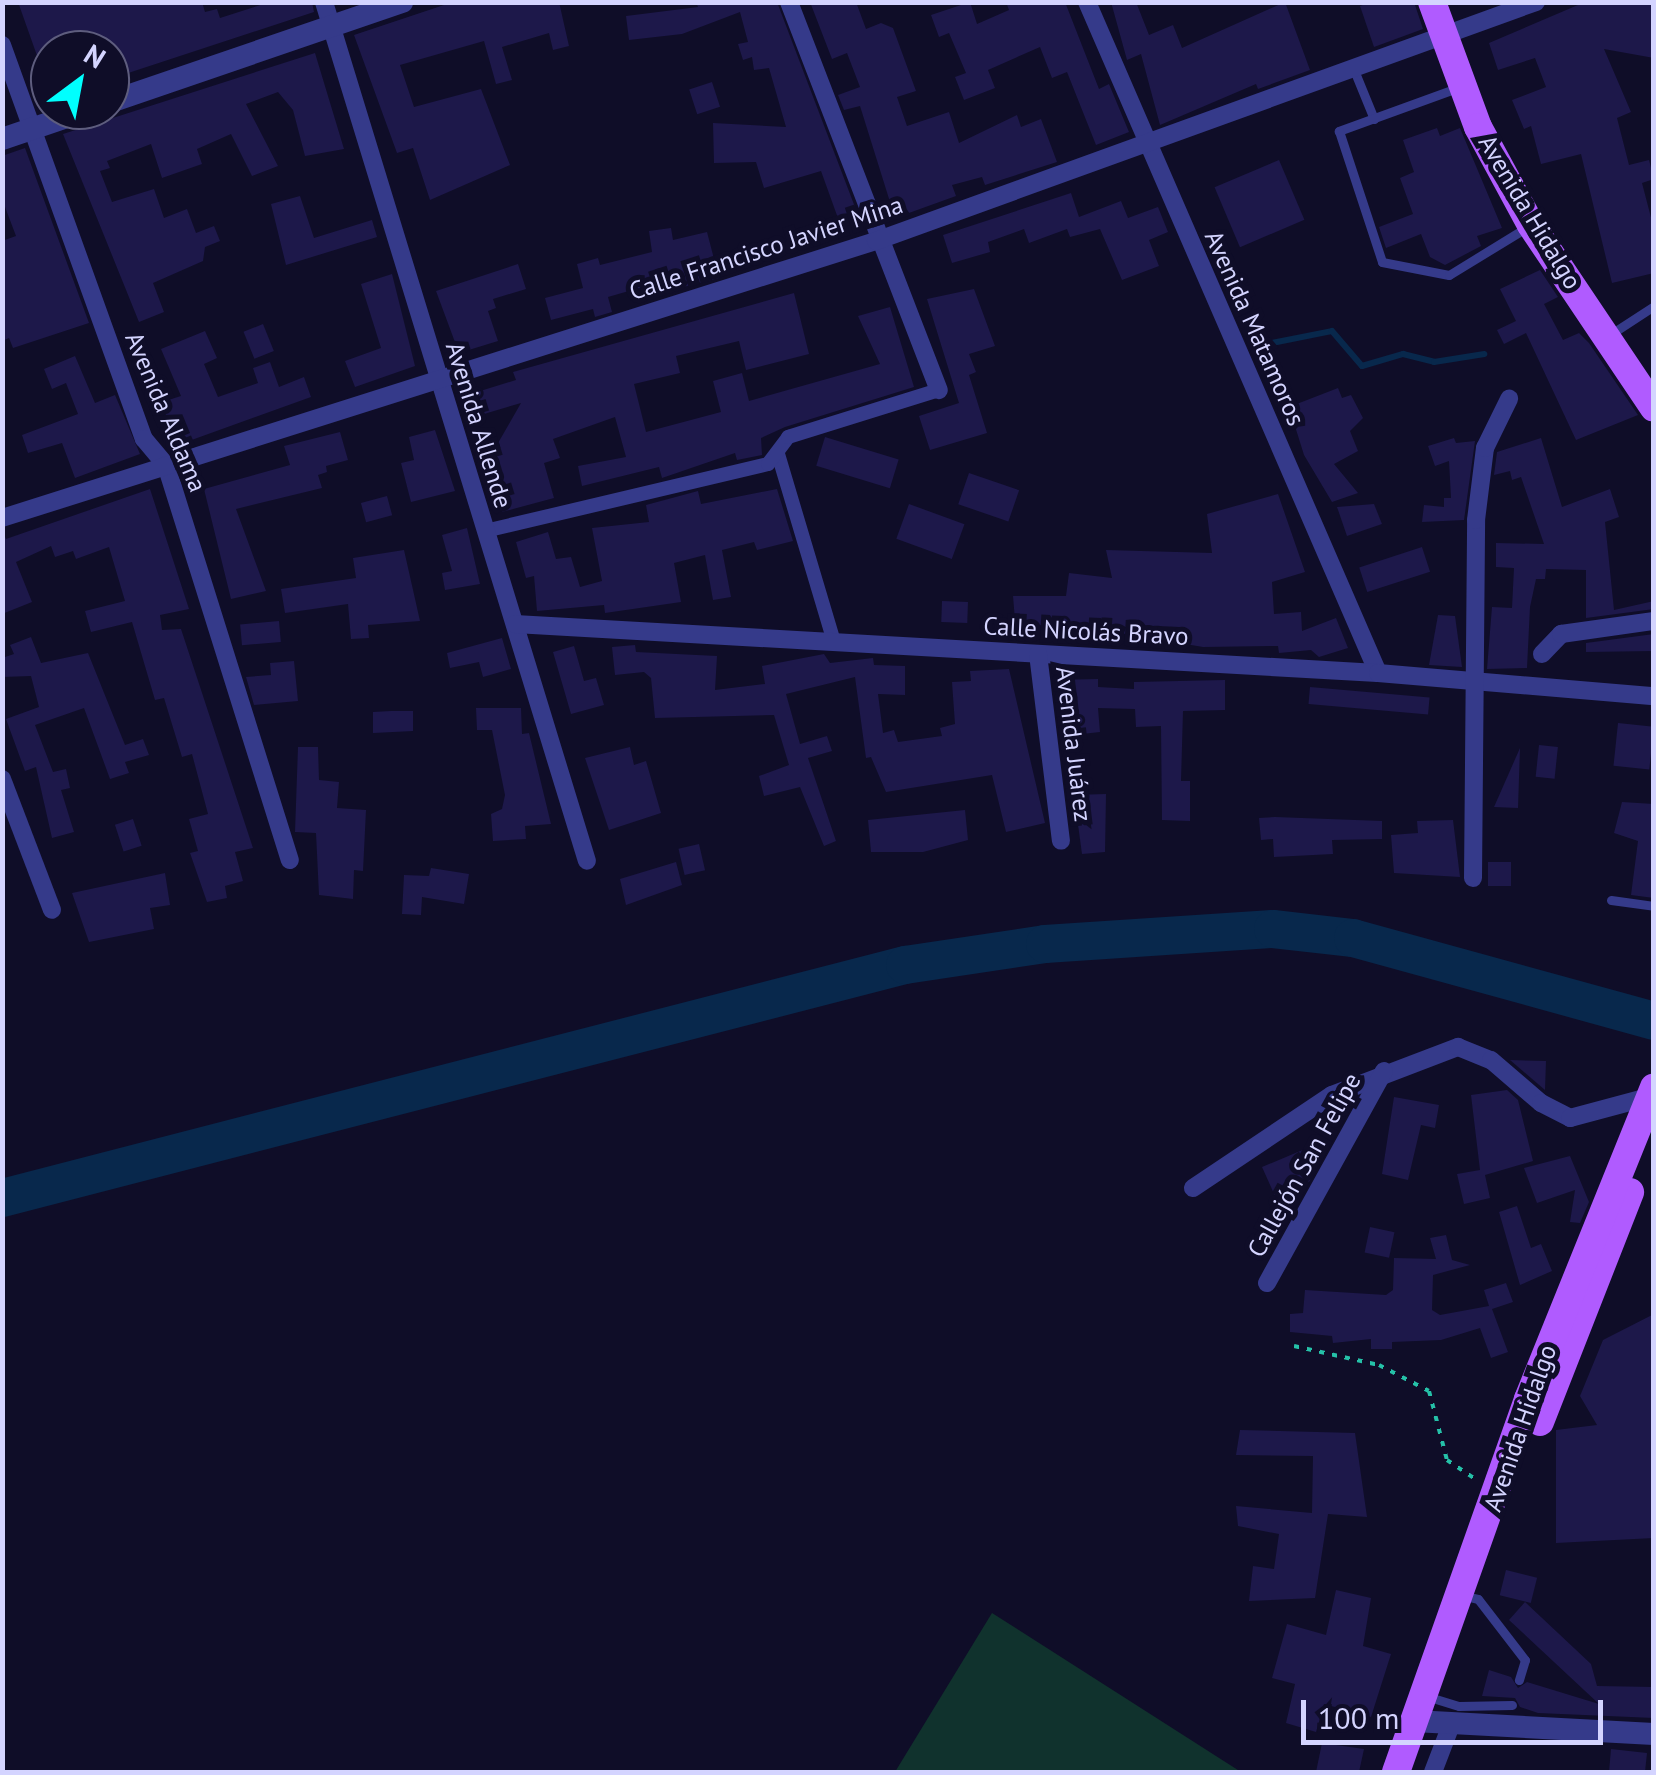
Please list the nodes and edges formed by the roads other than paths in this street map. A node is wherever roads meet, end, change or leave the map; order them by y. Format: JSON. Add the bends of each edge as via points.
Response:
{"nodes":[{"id":1,"x":324,"y":2,"type":"edge"},
{"id":2,"x":402,"y":2,"type":"edge"},
{"id":3,"x":788,"y":2,"type":"edge"},
{"id":4,"x":1087,"y":2,"type":"edge"},
{"id":5,"x":1432,"y":2,"type":"edge"},
{"id":6,"x":1536,"y":2,"type":"edge"},
{"id":7,"x":331,"y":27,"type":"junction"},
{"id":8,"x":1444,"y":37,"type":"junction"},
{"id":9,"x":2,"y":45,"type":"edge"},
{"id":10,"x":1354,"y":70,"type":"junction"},
{"id":11,"x":1462,"y":86,"type":"junction"},
{"id":12,"x":130,"y":95,"type":"edge"},
{"id":13,"x":1374,"y":119,"type":"junction"},
{"id":14,"x":30,"y":130,"type":"junction"},
{"id":15,"x":2,"y":139,"type":"edge"},
{"id":16,"x":1149,"y":146,"type":"junction"},
{"id":17,"x":1531,"y":225,"type":"junction"},
{"id":18,"x":876,"y":241,"type":"junction"},
{"id":19,"x":1654,"y":306,"type":"edge"},
{"id":20,"x":1609,"y":336,"type":"junction"},
{"id":21,"x":438,"y":378,"type":"junction"},
{"id":22,"x":939,"y":390,"type":"joint"},
{"id":23,"x":1508,"y":399,"type":"dead end"},
{"id":24,"x":1654,"y":408,"type":"edge"},
{"id":25,"x":778,"y":454,"type":"junction"},
{"id":26,"x":166,"y":465,"type":"junction"},
{"id":27,"x":2,"y":518,"type":"edge"},
{"id":28,"x":485,"y":531,"type":"junction"},
{"id":29,"x":1654,"y":621,"type":"edge"},
{"id":30,"x":515,"y":624,"type":"junction"},
{"id":31,"x":834,"y":642,"type":"junction"},
{"id":32,"x":1038,"y":654,"type":"junction"},
{"id":33,"x":1542,"y":654,"type":"dead end"},
{"id":34,"x":1378,"y":672,"type":"junction"},
{"id":35,"x":1470,"y":682,"type":"junction"},
{"id":36,"x":1654,"y":696,"type":"edge"},
{"id":37,"x":2,"y":780,"type":"edge"},
{"id":38,"x":1061,"y":841,"type":"dead end"},
{"id":39,"x":290,"y":860,"type":"dead end"},
{"id":40,"x":587,"y":861,"type":"dead end"},
{"id":41,"x":1473,"y":878,"type":"dead end"},
{"id":42,"x":1611,"y":900,"type":"dead end"},
{"id":43,"x":1654,"y":906,"type":"edge"},
{"id":44,"x":52,"y":910,"type":"dead end"},
{"id":45,"x":1385,"y":1071,"type":"junction"},
{"id":46,"x":1652,"y":1093,"type":"edge"},
{"id":47,"x":1654,"y":1134,"type":"edge"},
{"id":48,"x":1192,"y":1188,"type":"dead end"},
{"id":49,"x":1267,"y":1283,"type":"dead end"},
{"id":50,"x":1470,"y":1597,"type":"junction"},
{"id":51,"x":1519,"y":1680,"type":"dead end"},
{"id":52,"x":1512,"y":1704,"type":"dead end"},
{"id":53,"x":1432,"y":1713,"type":"junction"},
{"id":54,"x":1654,"y":1734,"type":"edge"},
{"id":55,"x":1396,"y":1772,"type":"edge"},
{"id":56,"x":1416,"y":1772,"type":"edge"},
{"id":57,"x":1434,"y":1772,"type":"edge"}],
"edges":[{"from":1,"to":7,"type":"street","name":"Avenida Allende"},
{"from":2,"to":7,"type":"street"},
{"from":3,"to":18,"type":"street"},
{"from":4,"to":16,"type":"street","name":"Avenida Matamoros"},
{"from":5,"to":8,"type":"main road","name":"Avenida Hidalgo"},
{"from":6,"to":8,"type":"street","name":"Calle Francisco Javier Mina"},
{"from":7,"to":12,"type":"street"},
{"from":7,"to":21,"type":"street","name":"Avenida Allende"},
{"from":8,"to":10,"type":"street","name":"Calle Francisco Javier Mina"},
{"from":8,"to":11,"type":"main road","name":"Avenida Hidalgo"},
{"from":9,"to":14,"type":"street","name":"Avenida Aldama"},
{"from":10,"to":13,"type":"lane"},
{"from":10,"to":16,"type":"street","name":"Calle Francisco Javier Mina"},
{"from":11,"to":13,"type":"lane"},
{"from":11,"to":17,"type":"main road","name":"Avenida Hidalgo"},
{"from":13,"to":17,"type":"lane","via":[[1339,131],[1382,262],[1449,275]]},
{"from":14,"to":15,"type":"street"},
{"from":14,"to":26,"type":"street","name":"Avenida Aldama","via":[[144,440]]},
{"from":16,"to":18,"type":"street","name":"Calle Francisco Javier Mina"},
{"from":16,"to":34,"type":"street","name":"Avenida Matamoros"},
{"from":17,"to":20,"type":"main road","name":"Avenida Hidalgo"},
{"from":18,"to":21,"type":"street","name":"Calle Francisco Javier Mina"},
{"from":18,"to":22,"type":"street"},
{"from":19,"to":20,"type":"lane"},
{"from":20,"to":24,"type":"main road","name":"Avenida Hidalgo"},
{"from":21,"to":26,"type":"street","name":"Calle Francisco Javier Mina"},
{"from":21,"to":28,"type":"street","name":"Avenida Allende"},
{"from":22,"to":25,"type":"street","via":[[788,437]]},
{"from":23,"to":35,"type":"street","via":[[1485,448]]},
{"from":25,"to":28,"type":"street","via":[[768,464]]},
{"from":25,"to":31,"type":"street"},
{"from":26,"to":27,"type":"street","name":"Calle Francisco Javier Mina"},
{"from":26,"to":39,"type":"street","name":"Avenida Aldama"},
{"from":28,"to":30,"type":"street","name":"Avenida Allende"},
{"from":29,"to":33,"type":"street","via":[[1561,634]]},
{"from":30,"to":31,"type":"street","name":"Calle Nicolás Bravo"},
{"from":30,"to":40,"type":"street","name":"Avenida Allende"},
{"from":31,"to":32,"type":"street","name":"Calle Nicolás Bravo"},
{"from":32,"to":34,"type":"street","name":"Calle Nicolás Bravo"},
{"from":32,"to":38,"type":"street","name":"Avenida Juárez"},
{"from":34,"to":35,"type":"street","name":"Calle Nicolás Bravo"},
{"from":35,"to":36,"type":"street","name":"Calle Nicolás Bravo"},
{"from":35,"to":41,"type":"street"},
{"from":37,"to":44,"type":"street"},
{"from":42,"to":43,"type":"lane"},
{"from":45,"to":46,"type":"street","via":[[1458,1047],[1491,1060],[1540,1103],[1570,1118]]},
{"from":45,"to":48,"type":"street","via":[[1332,1095]]},
{"from":45,"to":49,"type":"street","name":"Callejón San Felipe"},
{"from":46,"to":50,"type":"main road","name":"Avenida Hidalgo","via":[[1534,1382]]},
{"from":47,"to":50,"type":"main road","name":"Avenida Hidalgo"},
{"from":50,"to":51,"type":"lane","via":[[1525,1660]]},
{"from":50,"to":53,"type":"main road","name":"Avenida Hidalgo"},
{"from":52,"to":53,"type":"lane"},
{"from":53,"to":54,"type":"street"},
{"from":53,"to":55,"type":"main road","name":"Avenida Hidalgo"},
{"from":53,"to":56,"type":"main road","name":"Avenida Hidalgo"},
{"from":53,"to":57,"type":"street"}]}
